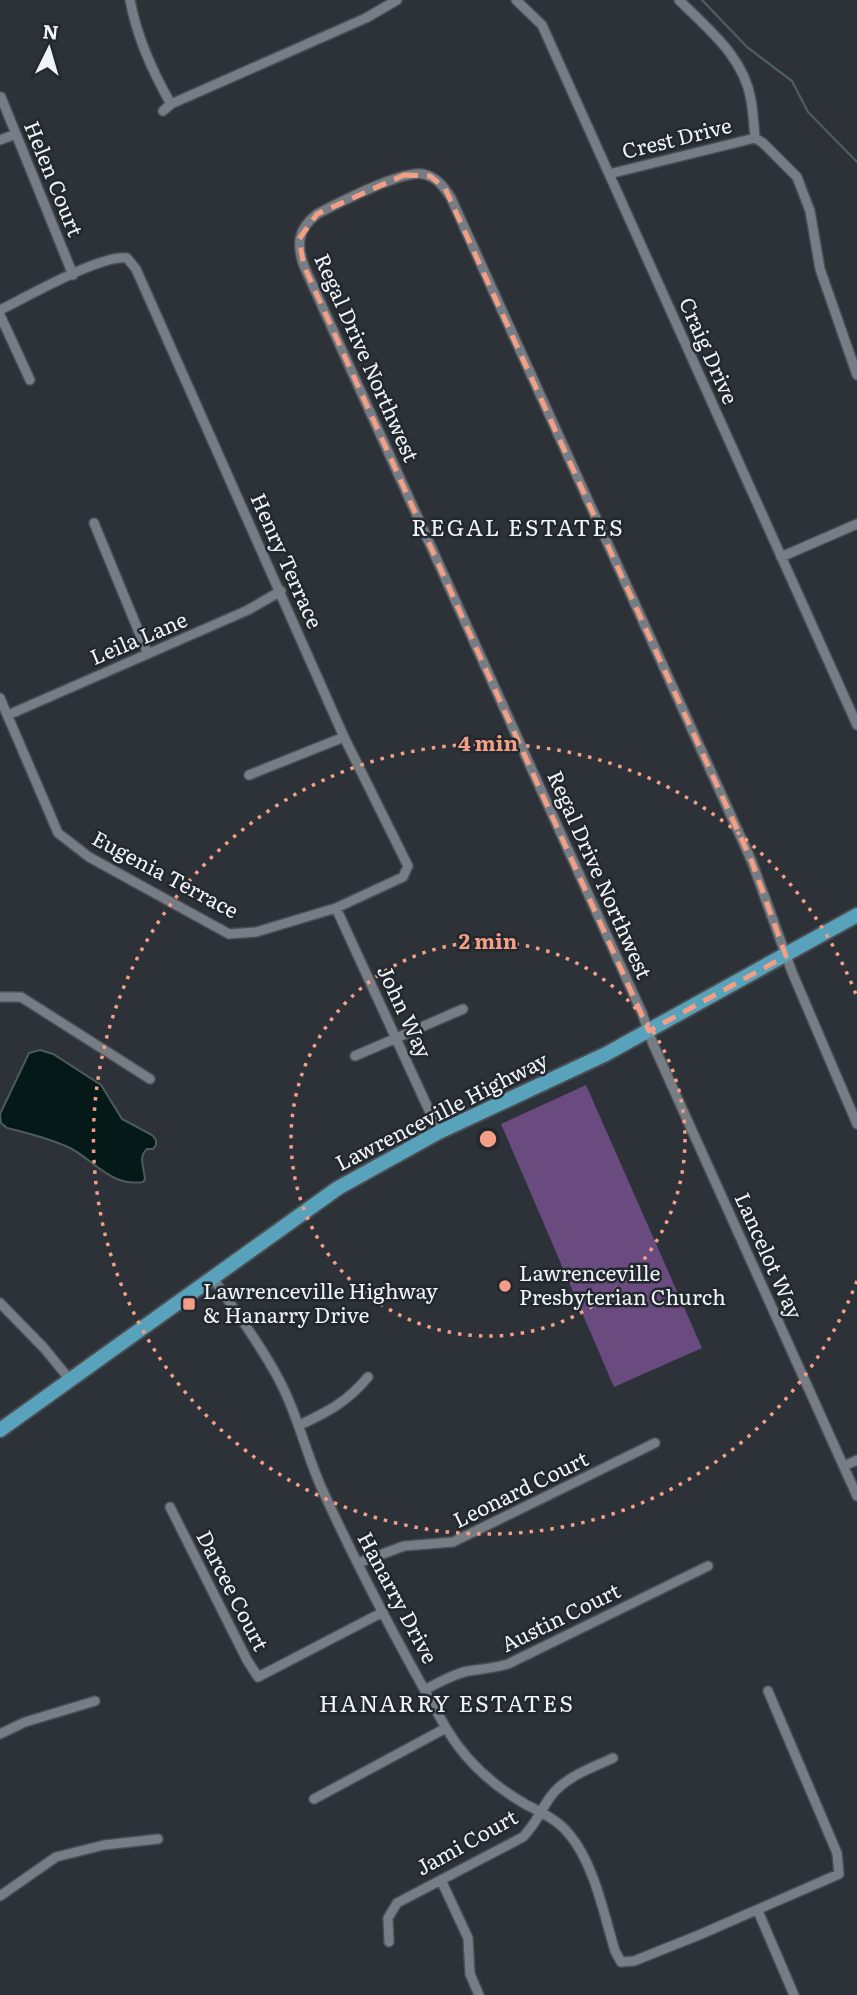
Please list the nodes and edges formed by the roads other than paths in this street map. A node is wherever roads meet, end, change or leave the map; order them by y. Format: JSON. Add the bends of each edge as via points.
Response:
{"nodes":[{"id":1,"x":130,"y":0,"type":"edge"},
{"id":2,"x":397,"y":0,"type":"edge"},
{"id":3,"x":516,"y":0,"type":"edge"},
{"id":4,"x":679,"y":0,"type":"edge"},
{"id":5,"x":1,"y":97,"type":"edge"},
{"id":6,"x":171,"y":104,"type":"junction"},
{"id":7,"x":163,"y":111,"type":"dead end"},
{"id":8,"x":16,"y":134,"type":"junction"},
{"id":9,"x":755,"y":138,"type":"junction"},
{"id":10,"x":0,"y":140,"type":"edge"},
{"id":11,"x":608,"y":174,"type":"junction"},
{"id":12,"x":73,"y":275,"type":"junction"},
{"id":13,"x":0,"y":313,"type":"edge"},
{"id":14,"x":857,"y":375,"type":"edge"},
{"id":15,"x":30,"y":380,"type":"dead end"},
{"id":16,"x":94,"y":523,"type":"dead end"},
{"id":17,"x":857,"y":524,"type":"edge"},
{"id":18,"x":781,"y":557,"type":"junction"},
{"id":19,"x":281,"y":591,"type":"junction"},
{"id":20,"x":148,"y":654,"type":"junction"},
{"id":21,"x":0,"y":698,"type":"edge"},
{"id":22,"x":8,"y":715,"type":"junction"},
{"id":23,"x":857,"y":725,"type":"edge"},
{"id":24,"x":344,"y":737,"type":"junction"},
{"id":25,"x":249,"y":775,"type":"dead end"},
{"id":26,"x":398,"y":845,"type":"joint"},
{"id":27,"x":336,"y":908,"type":"junction"},
{"id":28,"x":857,"y":915,"type":"edge"},
{"id":29,"x":786,"y":956,"type":"junction"},
{"id":30,"x":0,"y":997,"type":"edge"},
{"id":31,"x":463,"y":1009,"type":"dead end"},
{"id":32,"x":649,"y":1031,"type":"junction"},
{"id":33,"x":397,"y":1036,"type":"junction"},
{"id":34,"x":355,"y":1056,"type":"dead end"},
{"id":35,"x":150,"y":1079,"type":"dead end"},
{"id":36,"x":857,"y":1124,"type":"edge"},
{"id":37,"x":439,"y":1132,"type":"junction"},
{"id":38,"x":213,"y":1278,"type":"junction"},
{"id":39,"x":0,"y":1303,"type":"edge"},
{"id":40,"x":368,"y":1377,"type":"dead end"},
{"id":41,"x":71,"y":1381,"type":"junction"},
{"id":42,"x":300,"y":1425,"type":"junction"},
{"id":43,"x":0,"y":1430,"type":"edge"},
{"id":44,"x":655,"y":1443,"type":"dead end"},
{"id":45,"x":857,"y":1460,"type":"edge"},
{"id":46,"x":844,"y":1466,"type":"junction"},
{"id":47,"x":857,"y":1496,"type":"edge"},
{"id":48,"x":170,"y":1507,"type":"dead end"},
{"id":49,"x":358,"y":1563,"type":"junction"},
{"id":50,"x":708,"y":1566,"type":"dead end"},
{"id":51,"x":383,"y":1612,"type":"junction"},
{"id":52,"x":426,"y":1689,"type":"junction"},
{"id":53,"x":768,"y":1691,"type":"dead end"},
{"id":54,"x":95,"y":1701,"type":"dead end"},
{"id":55,"x":446,"y":1728,"type":"junction"},
{"id":56,"x":0,"y":1734,"type":"edge"},
{"id":57,"x":613,"y":1758,"type":"dead end"},
{"id":58,"x":314,"y":1800,"type":"dead end"},
{"id":59,"x":542,"y":1813,"type":"junction"},
{"id":60,"x":158,"y":1839,"type":"dead end"},
{"id":61,"x":441,"y":1880,"type":"junction"},
{"id":62,"x":0,"y":1896,"type":"edge"},
{"id":63,"x":758,"y":1911,"type":"junction"},
{"id":64,"x":389,"y":1942,"type":"dead end"},
{"id":65,"x":479,"y":1995,"type":"edge"},
{"id":66,"x":794,"y":1995,"type":"edge"}],
"edges":[{"from":1,"to":6,"type":"street","via":[[152,72]]},
{"from":2,"to":6,"type":"street"},
{"from":3,"to":11,"type":"street","name":"Craig Drive","via":[[542,25]]},
{"from":4,"to":9,"type":"street","via":[[736,60],[751,99]]},
{"from":5,"to":8,"type":"street","name":"Helen Court"},
{"from":6,"to":7,"type":"street"},
{"from":8,"to":10,"type":"street"},
{"from":8,"to":12,"type":"street","name":"Helen Court"},
{"from":9,"to":11,"type":"street","name":"Crest Drive"},
{"from":9,"to":14,"type":"street","via":[[797,177],[810,211],[820,269]]},
{"from":11,"to":18,"type":"street","name":"Craig Drive"},
{"from":12,"to":13,"type":"street"},
{"from":12,"to":19,"type":"street","name":"Henry Terrace","via":[[117,256],[127,257],[136,269]]},
{"from":13,"to":15,"type":"street"},
{"from":16,"to":20,"type":"street"},
{"from":17,"to":18,"type":"street"},
{"from":18,"to":23,"type":"street","name":"Craig Drive"},
{"from":19,"to":20,"type":"street","name":"Leila Lane","via":[[248,611]]},
{"from":19,"to":24,"type":"street","name":"Henry Terrace"},
{"from":20,"to":22,"type":"street","name":"Leila Lane"},
{"from":21,"to":22,"type":"street","name":"Eugenia Terrace"},
{"from":22,"to":27,"type":"street","name":"Eugenia Terrace","via":[[58,833],[89,857],[229,934],[256,932]]},
{"from":24,"to":25,"type":"street"},
{"from":24,"to":26,"type":"street","name":"Henry Terrace"},
{"from":26,"to":27,"type":"street","name":"Eugenia Terrace","via":[[408,866],[403,877]]},
{"from":27,"to":33,"type":"street","name":"John Way"},
{"from":28,"to":29,"type":"main road","name":"Lawrenceville Highway"},
{"from":29,"to":32,"type":"main road","name":"Lawrenceville Highway"},
{"from":29,"to":32,"type":"street","name":"Regal Drive Northwest","via":[[752,862],[445,188],[430,176],[404,175],[317,214],[299,239],[304,266]]},
{"from":29,"to":36,"type":"street","name":"Regal Drive Northwest"},
{"from":30,"to":35,"type":"street","via":[[21,997]]},
{"from":31,"to":33,"type":"street"},
{"from":32,"to":37,"type":"main road","name":"Lawrenceville Highway"},
{"from":32,"to":46,"type":"street","name":"Lancelot Way"},
{"from":33,"to":34,"type":"street"},
{"from":33,"to":37,"type":"street","name":"John Way"},
{"from":37,"to":38,"type":"main road","name":"Lawrenceville Highway","via":[[338,1188]]},
{"from":38,"to":41,"type":"main road","name":"Lawrenceville Highway"},
{"from":38,"to":42,"type":"street","name":"Hanarry Drive","via":[[276,1374]]},
{"from":39,"to":41,"type":"street"},
{"from":40,"to":42,"type":"street","via":[[334,1409]]},
{"from":41,"to":43,"type":"main road","name":"Lawrenceville Highway"},
{"from":42,"to":49,"type":"street","name":"Hanarry Drive","via":[[321,1486]]},
{"from":44,"to":49,"type":"street","name":"Leonard Court","via":[[453,1542],[404,1546]]},
{"from":45,"to":46,"type":"street"},
{"from":46,"to":47,"type":"street","name":"Lancelot Way"},
{"from":48,"to":51,"type":"street","name":"Darcee Court","via":[[258,1677]]},
{"from":49,"to":51,"type":"street","name":"Hanarry Drive"},
{"from":50,"to":52,"type":"street","name":"Austin Court","via":[[508,1664],[453,1675]]},
{"from":51,"to":52,"type":"street","name":"Hanarry Drive"},
{"from":52,"to":55,"type":"street","name":"Hanarry Drive"},
{"from":53,"to":63,"type":"street","name":"Hanarry Drive","via":[[837,1853],[839,1874]]},
{"from":54,"to":56,"type":"street"},
{"from":55,"to":58,"type":"street"},
{"from":55,"to":59,"type":"street","name":"Hanarry Drive","via":[[486,1779]]},
{"from":57,"to":59,"type":"street","name":"Jami Court","via":[[565,1782]]},
{"from":59,"to":61,"type":"street","name":"Jami Court","via":[[523,1837]]},
{"from":59,"to":63,"type":"street","name":"Hanarry Drive","via":[[568,1832],[579,1847],[621,1962],[634,1961]]},
{"from":60,"to":62,"type":"street","via":[[56,1857]]},
{"from":61,"to":64,"type":"street","name":"Jami Court","via":[[397,1903],[388,1918]]},
{"from":61,"to":65,"type":"street","via":[[468,1938],[470,1974]]},
{"from":63,"to":66,"type":"street"}]}
